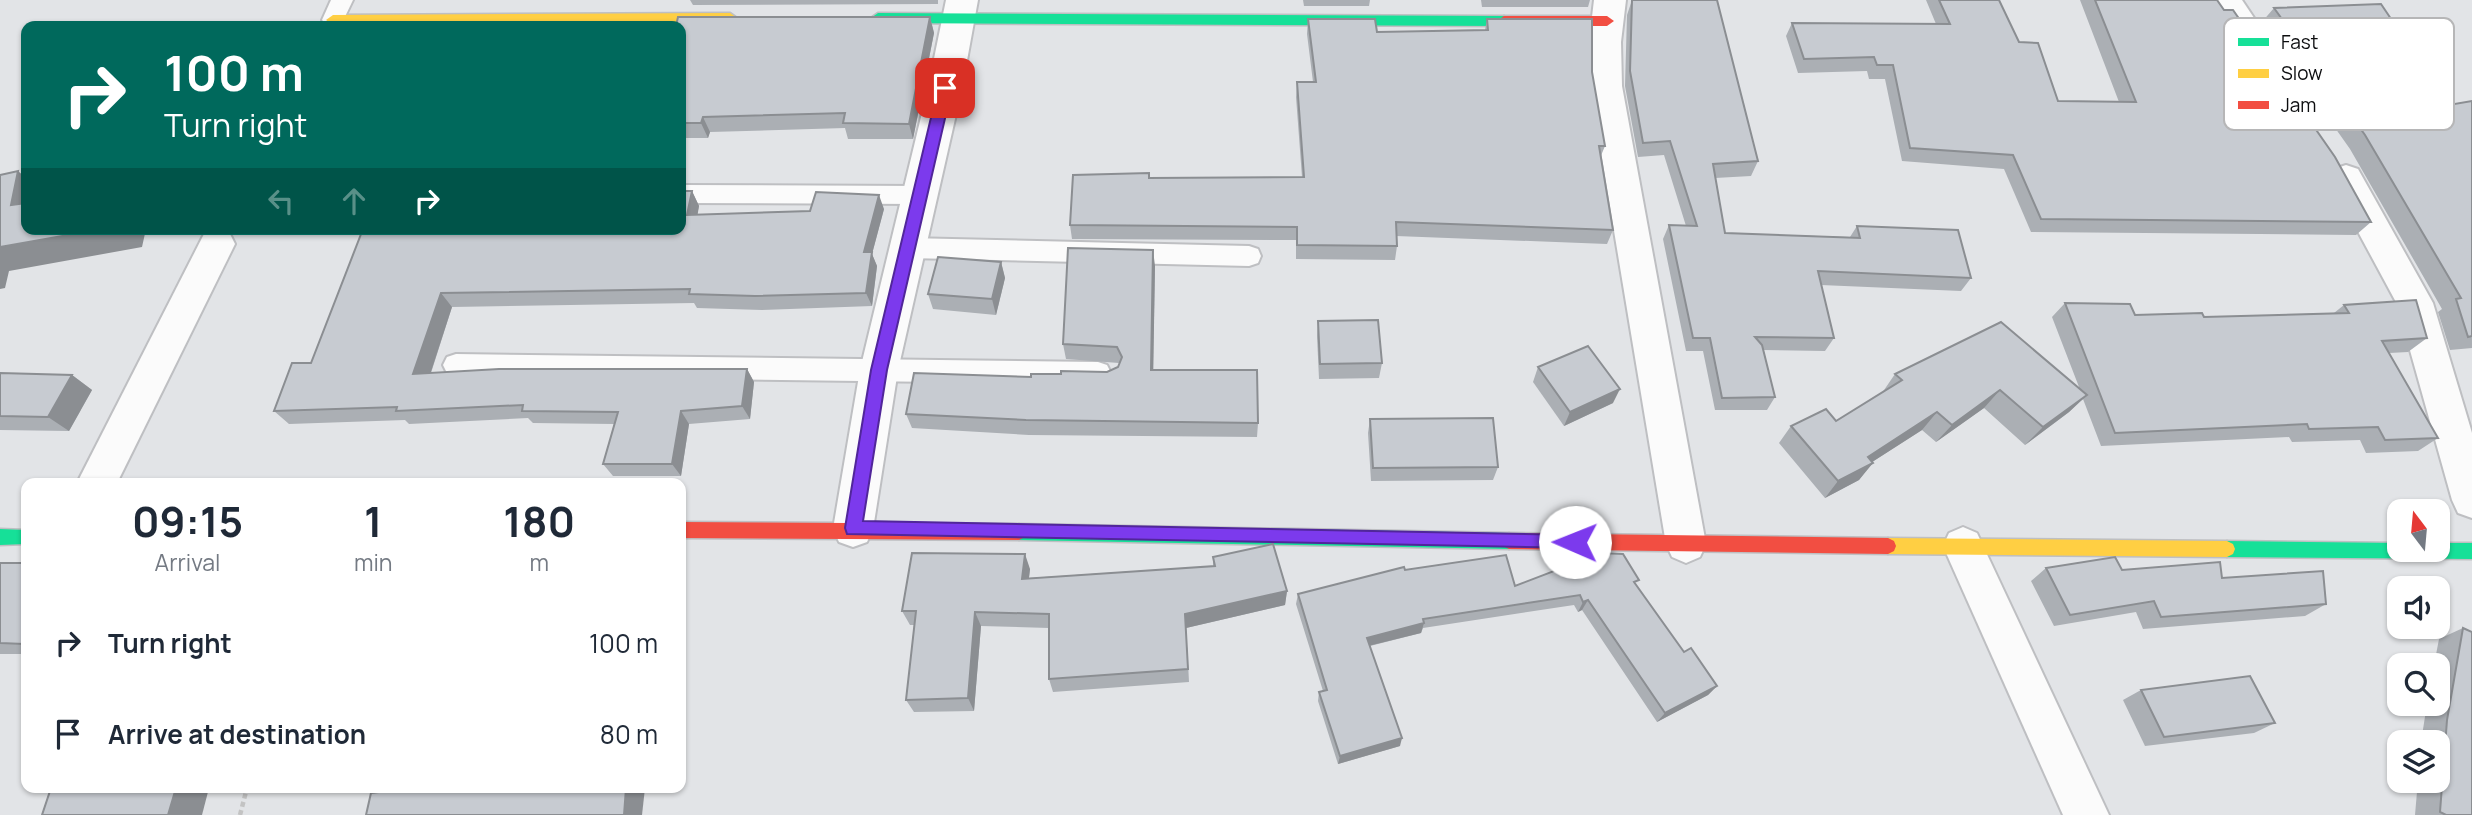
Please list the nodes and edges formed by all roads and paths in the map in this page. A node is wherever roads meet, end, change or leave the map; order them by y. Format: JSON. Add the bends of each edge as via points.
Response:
{"nodes":[{"id":1,"x":2225,"y":0,"type":"edge"},
{"id":2,"x":960,"y":9,"type":"edge"},
{"id":3,"x":338,"y":10,"type":"edge"},
{"id":4,"x":1609,"y":10,"type":"edge"},
{"id":5,"x":750,"y":18,"type":"edge"},
{"id":6,"x":861,"y":18,"type":"edge"},
{"id":7,"x":2237,"y":18,"type":"edge"},
{"id":8,"x":2328,"y":149,"type":"edge"},
{"id":9,"x":686,"y":194,"type":"edge"},
{"id":10,"x":920,"y":195,"type":"junction"},
{"id":11,"x":217,"y":244,"type":"dead end"},
{"id":12,"x":908,"y":248,"type":"junction"},
{"id":13,"x":1249,"y":256,"type":"dead end"},
{"id":14,"x":456,"y":365,"type":"dead end"},
{"id":15,"x":879,"y":370,"type":"junction"},
{"id":16,"x":1109,"y":373,"type":"edge"},
{"id":17,"x":100,"y":478,"type":"edge"},
{"id":18,"x":2472,"y":500,"type":"edge"},
{"id":19,"x":853,"y":528,"type":"junction"},
{"id":20,"x":686,"y":530,"type":"edge"},
{"id":21,"x":0,"y":537,"type":"edge"},
{"id":22,"x":21,"y":537,"type":"edge"},
{"id":23,"x":1686,"y":544,"type":"junction"},
{"id":24,"x":1963,"y":546,"type":"junction"},
{"id":25,"x":2472,"y":551,"type":"edge"},
{"id":26,"x":246,"y":793,"type":"edge"},
{"id":27,"x":240,"y":815,"type":"edge"},
{"id":28,"x":2086,"y":815,"type":"edge"}],
"edges":[{"from":1,"to":7,"type":"street"},
{"from":2,"to":4,"type":"street"},
{"from":2,"to":6,"type":"street"},
{"from":2,"to":10,"type":"street"},
{"from":3,"to":5,"type":"street"},
{"from":4,"to":23,"type":"street","via":[[1606,86]]},
{"from":8,"to":18,"type":"street","via":[[2415,303]]},
{"from":9,"to":10,"type":"lane"},
{"from":10,"to":12,"type":"street"},
{"from":11,"to":17,"type":"street"},
{"from":12,"to":13,"type":"lane"},
{"from":12,"to":15,"type":"street"},
{"from":14,"to":15,"type":"lane"},
{"from":15,"to":16,"type":"lane"},
{"from":15,"to":19,"type":"street"},
{"from":19,"to":20,"type":"street"},
{"from":19,"to":23,"type":"street"},
{"from":21,"to":22,"type":"street"},
{"from":23,"to":24,"type":"street"},
{"from":24,"to":25,"type":"street"},
{"from":24,"to":28,"type":"street"},
{"from":26,"to":27,"type":"path"}]}
